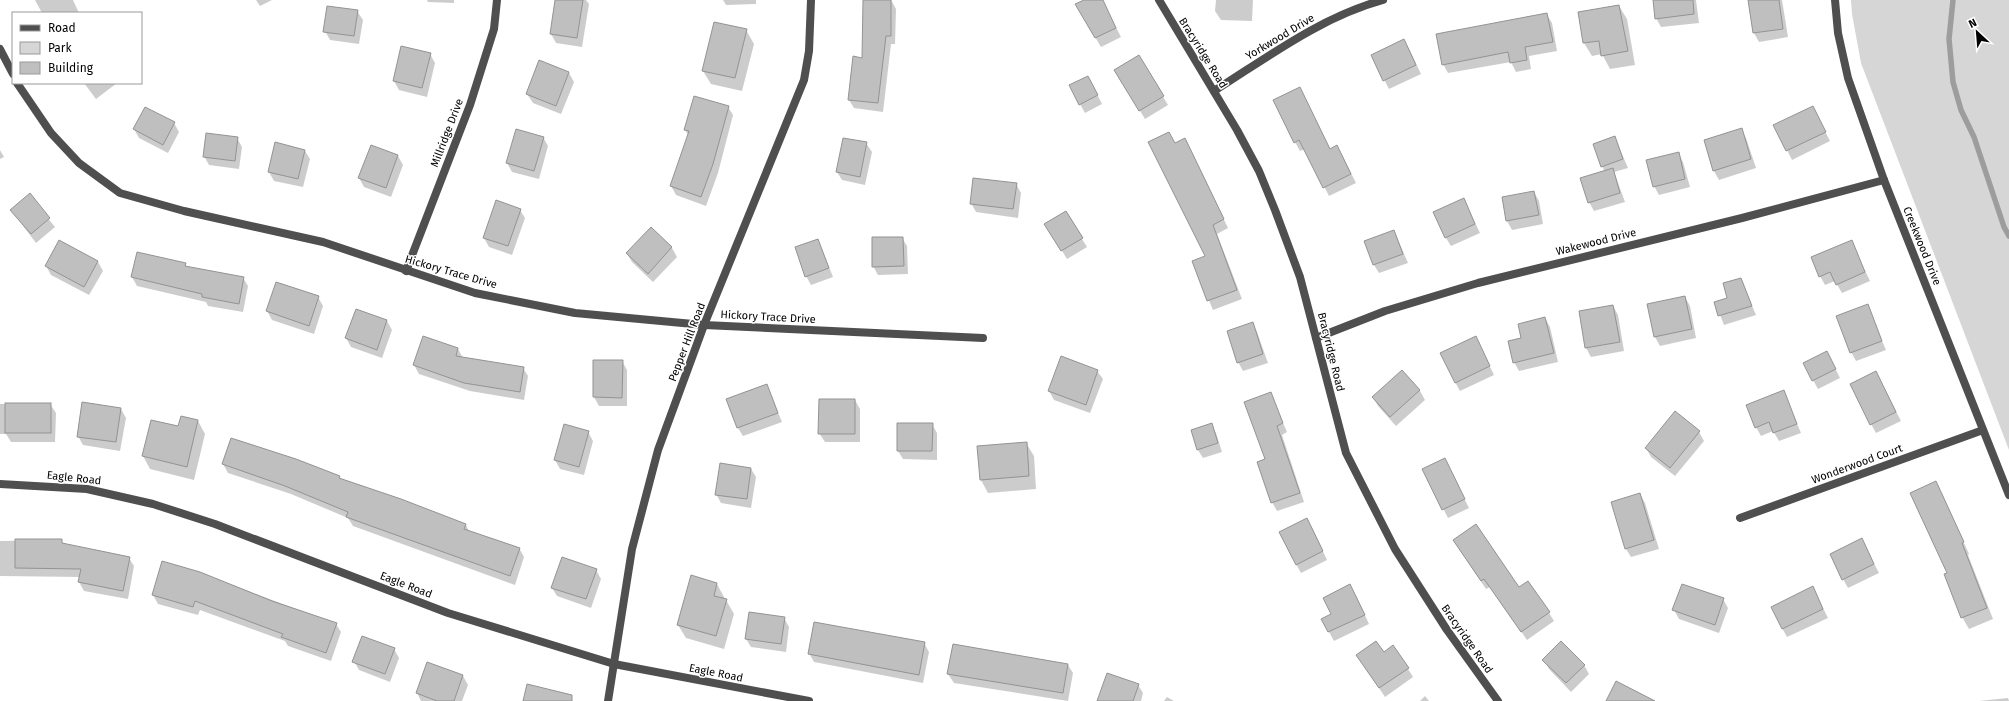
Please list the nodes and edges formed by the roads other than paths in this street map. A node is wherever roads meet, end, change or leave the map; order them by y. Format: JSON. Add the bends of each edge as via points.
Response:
{"nodes":[{"id":1,"x":497,"y":0,"type":"edge"},
{"id":2,"x":811,"y":0,"type":"edge"},
{"id":3,"x":1159,"y":0,"type":"edge"},
{"id":4,"x":1383,"y":0,"type":"edge"},
{"id":5,"x":1835,"y":0,"type":"edge"},
{"id":6,"x":0,"y":49,"type":"edge"},
{"id":7,"x":12,"y":72,"type":"edge"},
{"id":8,"x":18,"y":84,"type":"edge"},
{"id":9,"x":1214,"y":91,"type":"junction"},
{"id":10,"x":1884,"y":180,"type":"junction"},
{"id":11,"x":406,"y":271,"type":"junction"},
{"id":12,"x":704,"y":325,"type":"junction"},
{"id":13,"x":983,"y":338,"type":"dead end"},
{"id":14,"x":1316,"y":338,"type":"junction"},
{"id":15,"x":1983,"y":430,"type":"junction"},
{"id":16,"x":0,"y":484,"type":"edge"},
{"id":17,"x":2009,"y":495,"type":"edge"},
{"id":18,"x":1740,"y":518,"type":"dead end"},
{"id":19,"x":614,"y":664,"type":"junction"},
{"id":20,"x":608,"y":701,"type":"edge"},
{"id":21,"x":809,"y":701,"type":"edge"},
{"id":22,"x":1498,"y":701,"type":"edge"}],
"edges":[{"from":1,"to":11,"type":"street","name":"Millridge Drive","via":[[494,29],[470,105]]},
{"from":2,"to":12,"type":"street","name":"Pepper Hill Road","via":[[809,51],[804,80]]},
{"from":3,"to":9,"type":"street","name":"Bracyridge Road"},
{"from":4,"to":9,"type":"street","name":"Yorkwood Drive","via":[[1310,30]]},
{"from":5,"to":10,"type":"street","name":"Creekwood Drive","via":[[1838,33],[1848,78]]},
{"from":6,"to":7,"type":"street"},
{"from":8,"to":11,"type":"street","name":"Hickory Trace Drive","via":[[51,133],[79,163],[120,193],[184,211],[323,242]]},
{"from":9,"to":14,"type":"street","name":"Bracyridge Road","via":[[1259,171],[1273,204],[1300,277]]},
{"from":10,"to":14,"type":"street","name":"Wakewood Drive","via":[[1742,218],[1478,282],[1385,311]]},
{"from":10,"to":15,"type":"street","name":"Creekwood Drive"},
{"from":11,"to":12,"type":"street","name":"Hickory Trace Drive","via":[[474,293],[574,313]]},
{"from":12,"to":13,"type":"street","name":"Hickory Trace Drive"},
{"from":12,"to":19,"type":"street","name":"Pepper Hill Road","via":[[658,450],[632,548]]},
{"from":14,"to":22,"type":"street","name":"Bracyridge Road","via":[[1346,453],[1395,549],[1447,630]]},
{"from":15,"to":17,"type":"street","name":"Creekwood Drive"},
{"from":15,"to":18,"type":"street","name":"Wonderwood Court"},
{"from":16,"to":19,"type":"street","name":"Eagle Road","via":[[87,489],[153,504],[215,524],[448,613]]},
{"from":19,"to":20,"type":"street","name":"Pepper Hill Road"},
{"from":19,"to":21,"type":"street","name":"Eagle Road"}]}
